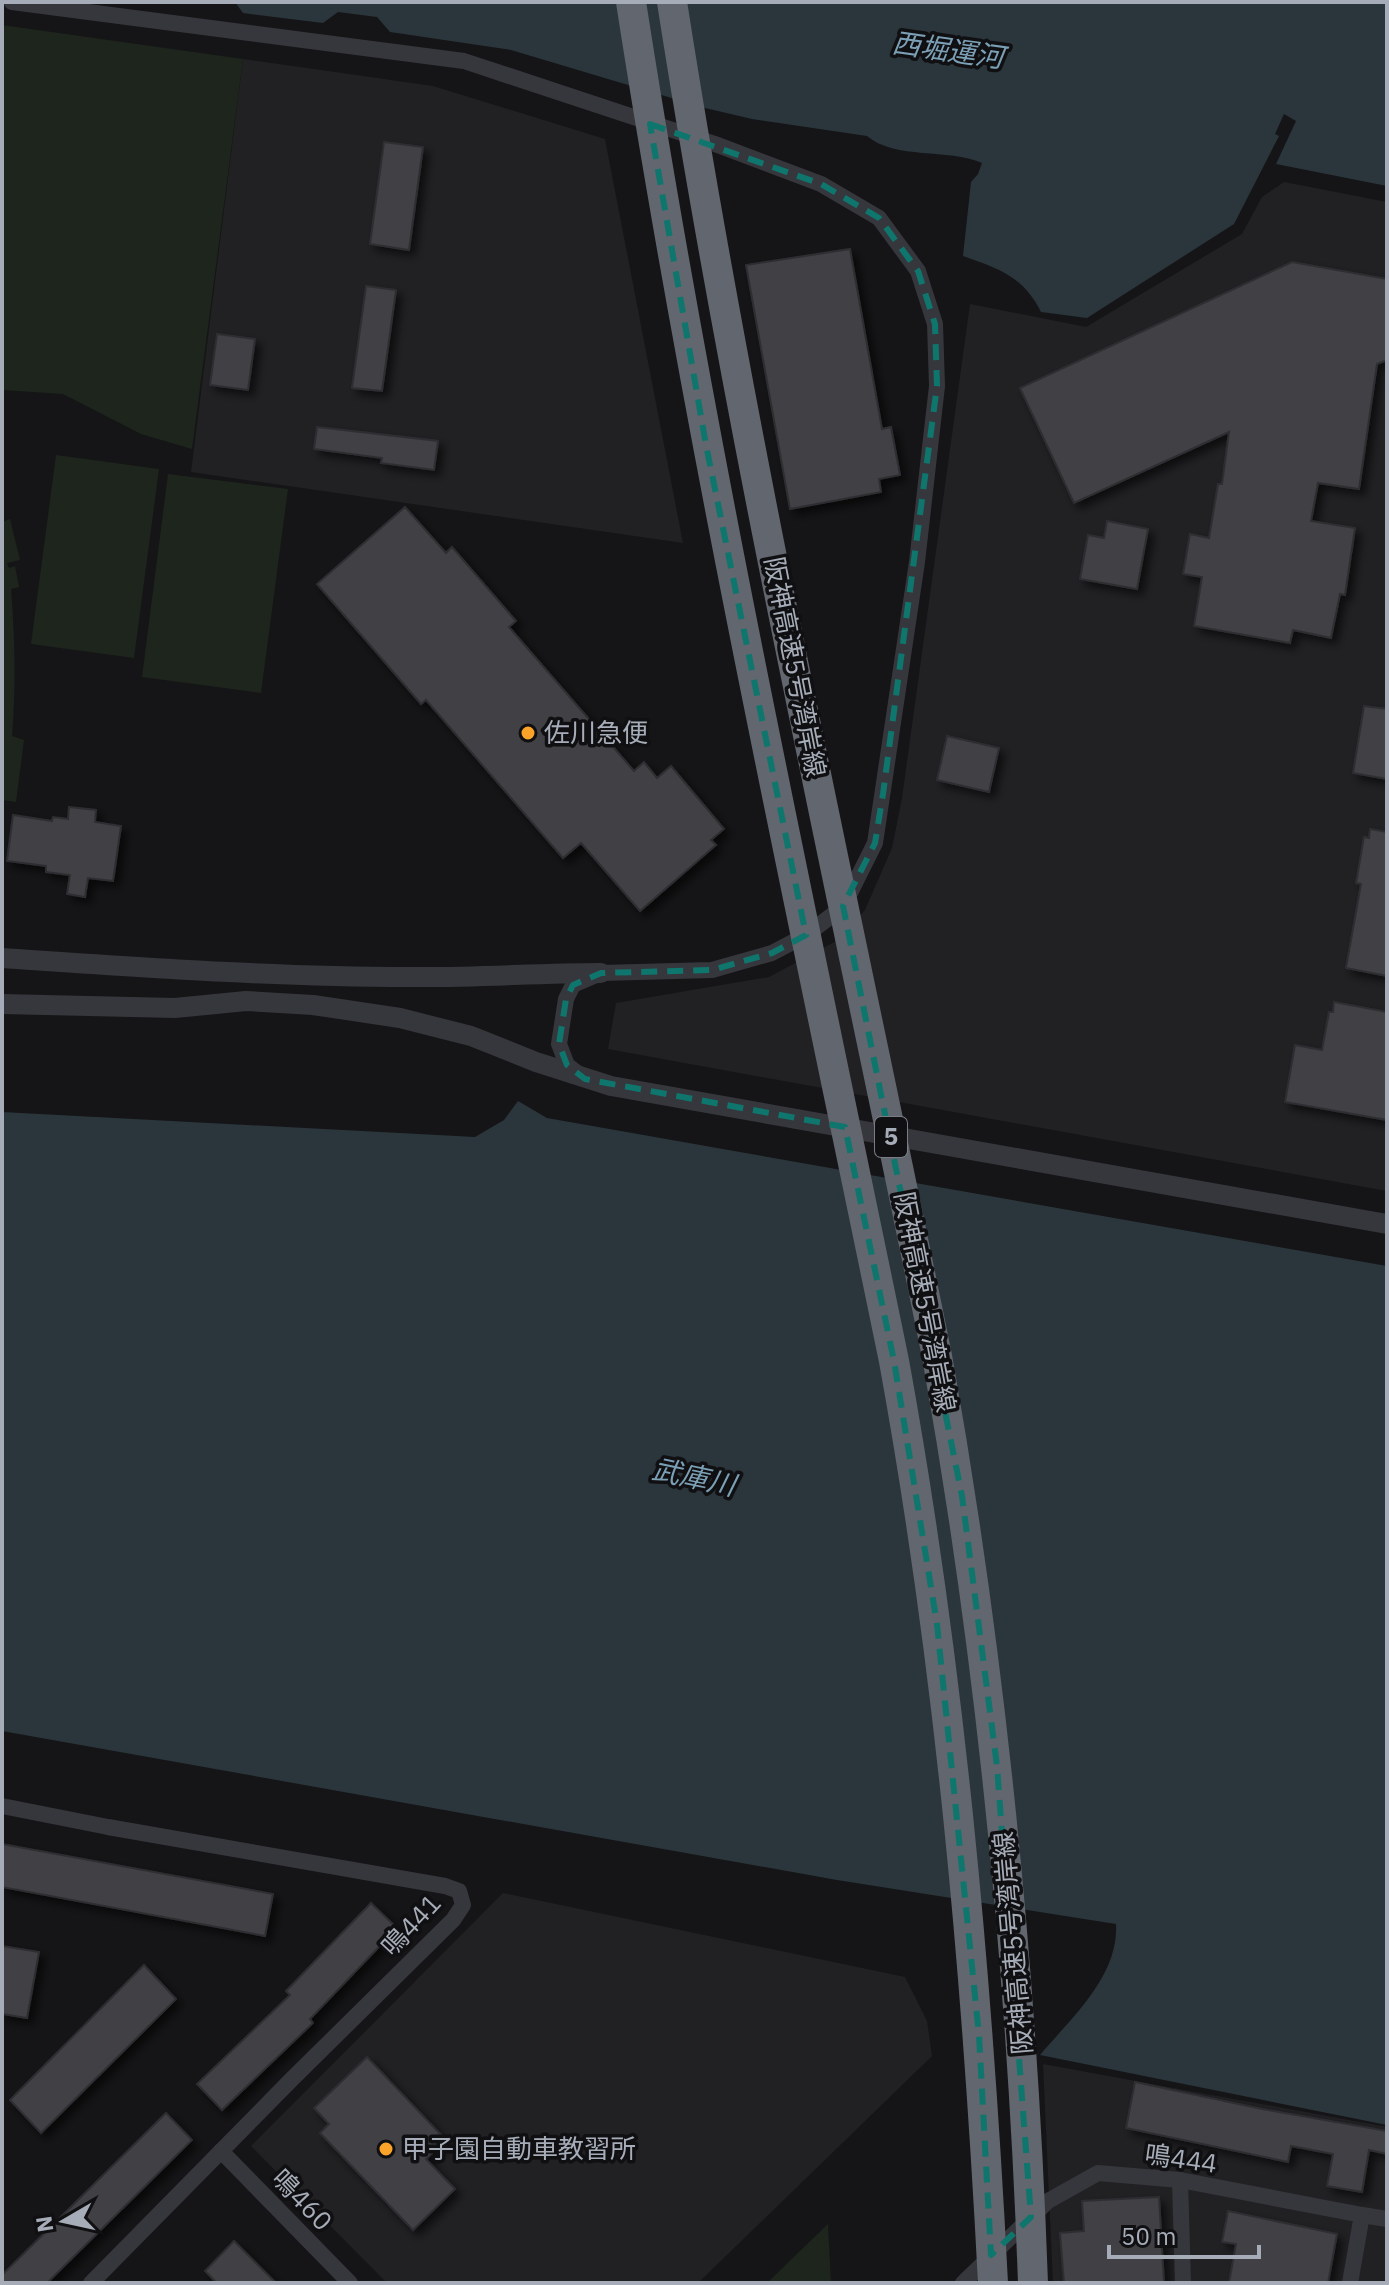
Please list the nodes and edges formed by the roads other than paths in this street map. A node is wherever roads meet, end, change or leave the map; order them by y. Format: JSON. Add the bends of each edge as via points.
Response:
{"nodes":[{"id":1,"x":12,"y":2,"type":"edge"},
{"id":2,"x":631,"y":2,"type":"edge"},
{"id":3,"x":672,"y":2,"type":"edge"},
{"id":4,"x":2,"y":958,"type":"edge"},
{"id":5,"x":601,"y":973,"type":"junction"},
{"id":6,"x":2,"y":1004,"type":"edge"},
{"id":7,"x":585,"y":1079,"type":"junction"},
{"id":8,"x":1387,"y":1224,"type":"edge"},
{"id":9,"x":2,"y":1806,"type":"edge"},
{"id":10,"x":221,"y":2151,"type":"junction"},
{"id":11,"x":1180,"y":2180,"type":"junction"},
{"id":12,"x":1362,"y":2215,"type":"junction"},
{"id":13,"x":1387,"y":2219,"type":"edge"},
{"id":14,"x":91,"y":2283,"type":"edge"},
{"id":15,"x":350,"y":2283,"type":"edge"},
{"id":16,"x":963,"y":2283,"type":"edge"},
{"id":17,"x":993,"y":2283,"type":"edge"},
{"id":18,"x":1033,"y":2283,"type":"edge"},
{"id":19,"x":1183,"y":2283,"type":"edge"},
{"id":20,"x":1350,"y":2283,"type":"edge"}],
"edges":[{"from":1,"to":5,"type":"street","via":[[464,61],[821,184],[879,218],[918,271],[935,324],[937,386],[875,843],[843,907],[772,953],[712,970]]},
{"from":2,"to":17,"type":"highway","name":"阪神高速5号湾岸線","number":"5","bridge":true,"via":[[706,445],[917,1490],[967,1897]]},
{"from":3,"to":18,"type":"highway","name":"阪神高速5号湾岸線","number":"5","bridge":true,"via":[[746,428],[962,1496],[1010,1898]]},
{"from":4,"to":5,"type":"street","via":[[289,975]]},
{"from":5,"to":7,"type":"street","via":[[573,985],[559,1044],[567,1065]]},
{"from":6,"to":7,"type":"street","via":[[313,1005],[471,1036]]},
{"from":7,"to":8,"type":"street"},
{"from":9,"to":10,"type":"street","name":"鳴441","via":[[459,1891],[463,1905],[453,1920]]},
{"from":10,"to":14,"type":"street","name":"鳴441"},
{"from":10,"to":15,"type":"street","name":"鳴460"},
{"from":11,"to":12,"type":"street","name":"鳴444"},
{"from":11,"to":16,"type":"street","name":"鳴444","via":[[1098,2173],[1048,2201]]},
{"from":11,"to":19,"type":"street"},
{"from":12,"to":13,"type":"street","name":"鳴444"},
{"from":12,"to":20,"type":"street"}]}
